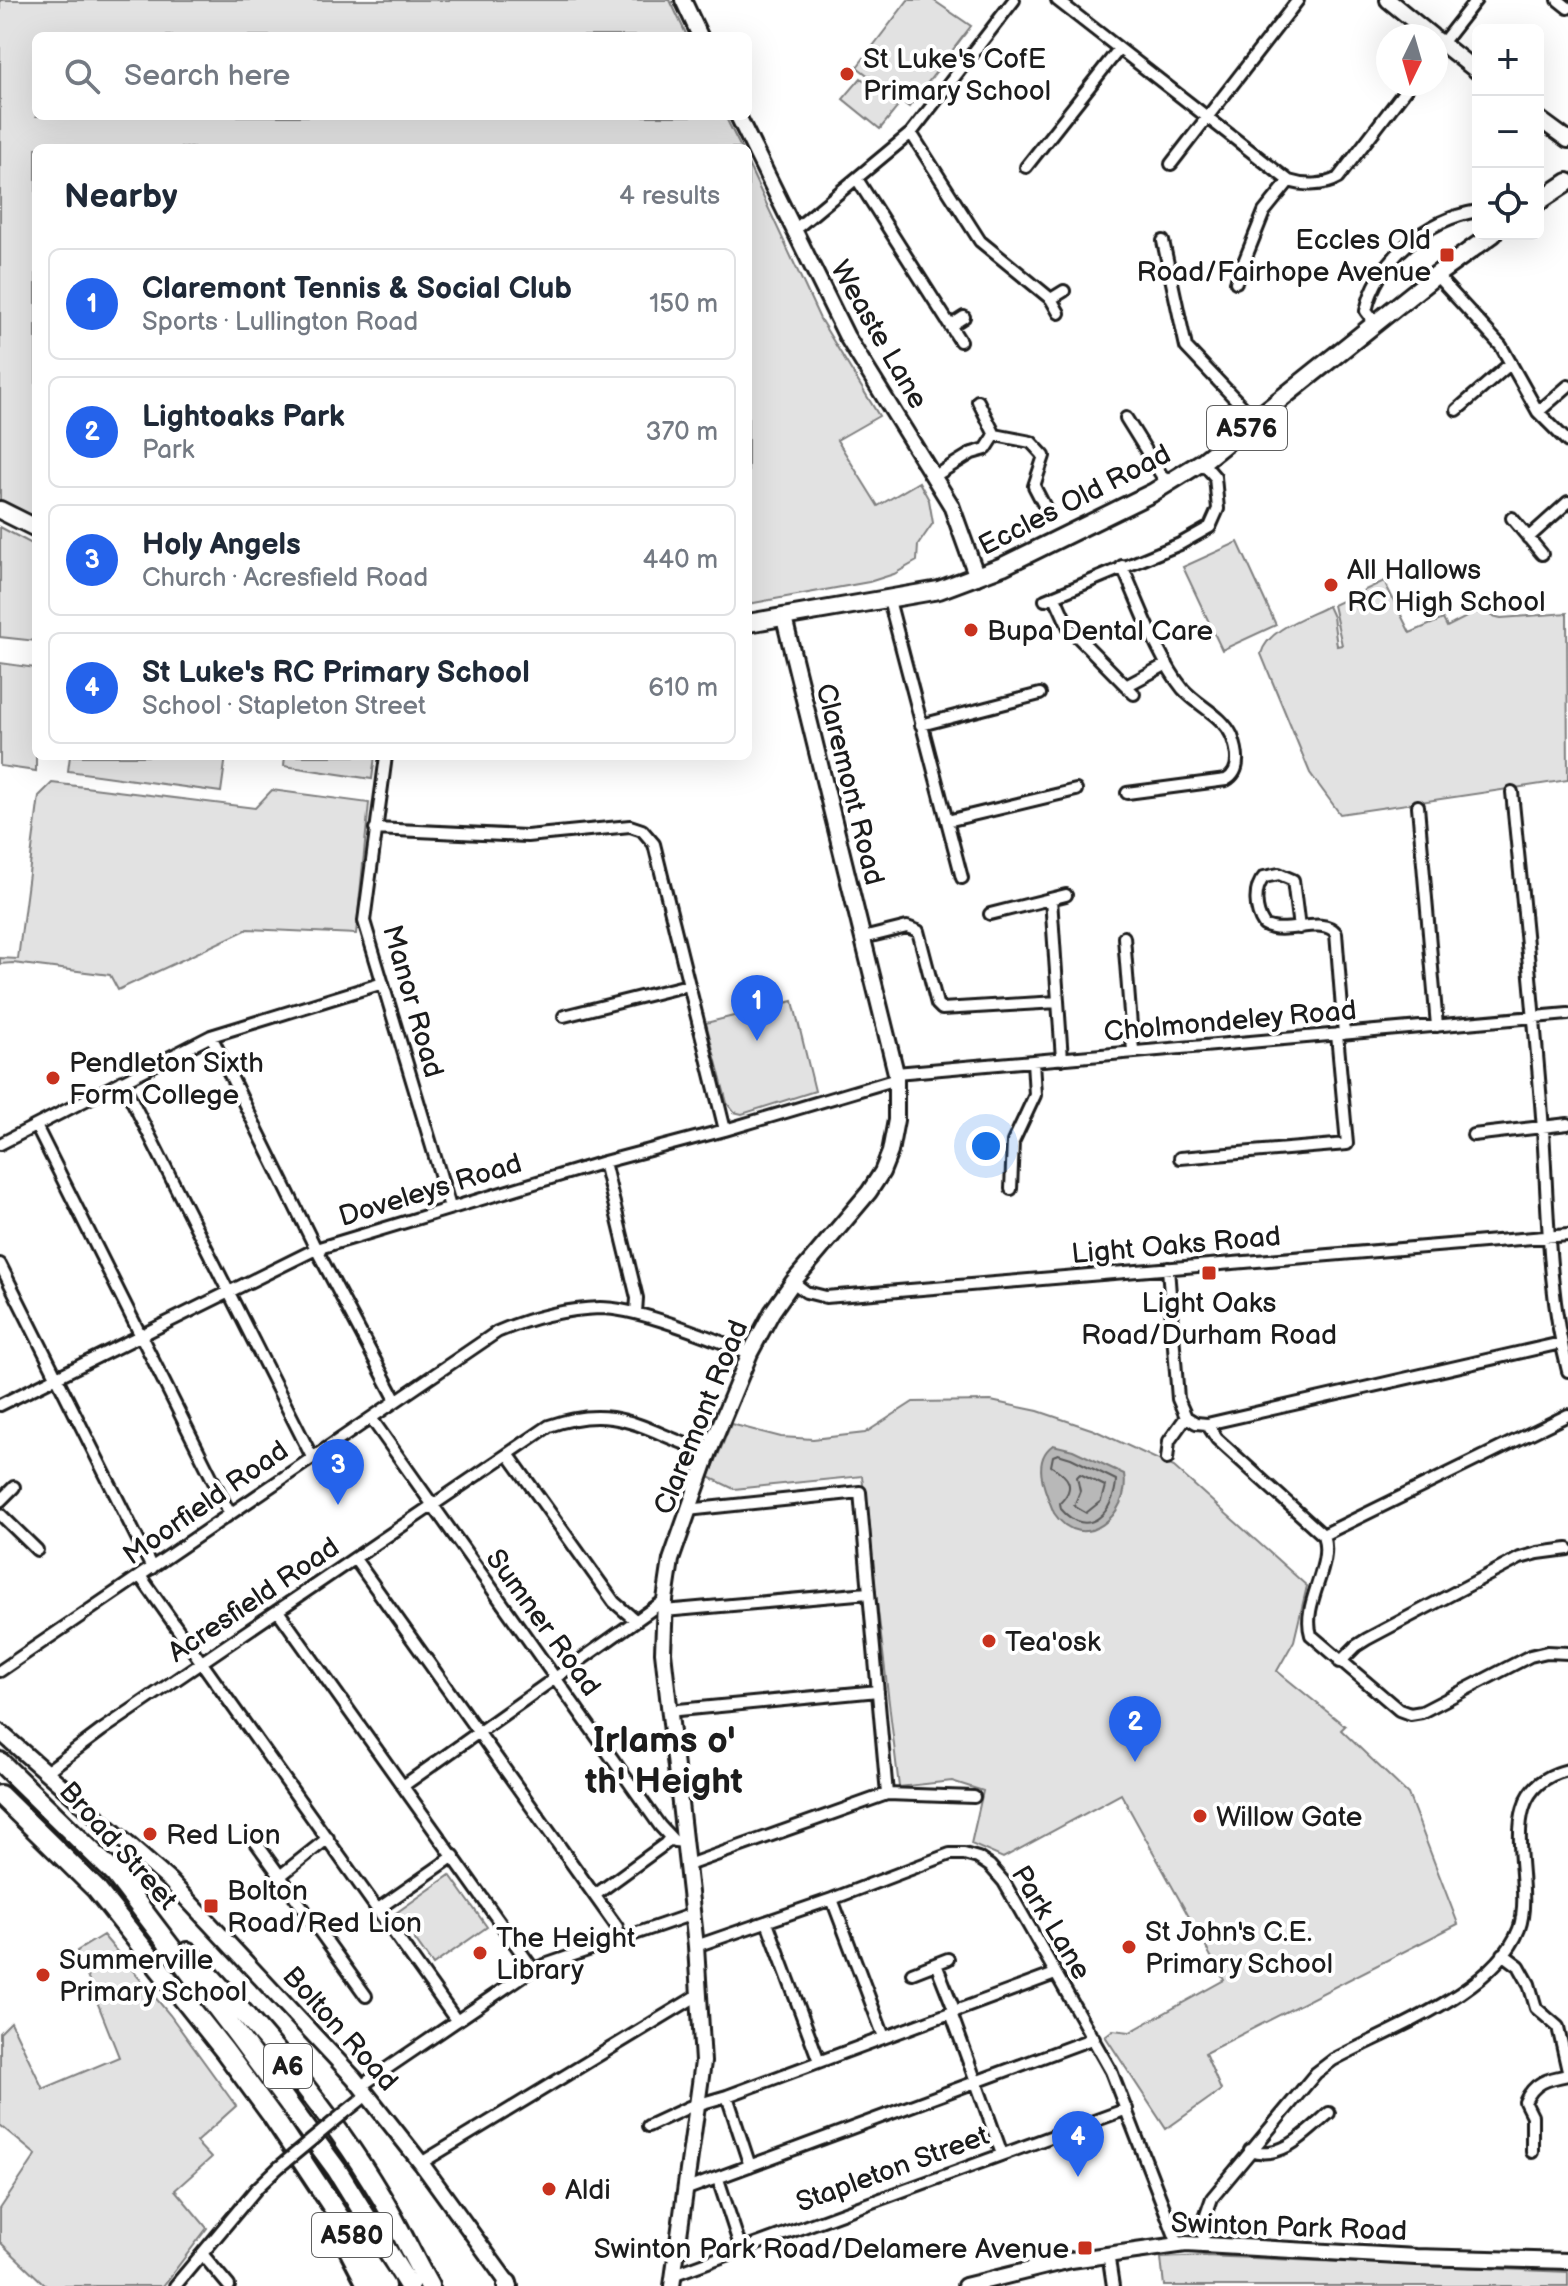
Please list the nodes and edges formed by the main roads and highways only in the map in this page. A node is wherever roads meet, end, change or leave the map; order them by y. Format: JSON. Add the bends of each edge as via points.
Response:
{"nodes":[{"id":1,"x":683,"y":0,"type":"edge"},
{"id":2,"x":1388,"y":0,"type":"edge"},
{"id":3,"x":1415,"y":24,"type":"edge"},
{"id":4,"x":698,"y":32,"type":"edge"},
{"id":5,"x":1448,"y":51,"type":"edge"},
{"id":6,"x":1472,"y":68,"type":"edge"},
{"id":7,"x":740,"y":120,"type":"edge"},
{"id":8,"x":1544,"y":123,"type":"edge"},
{"id":9,"x":1565,"y":141,"type":"edge"},
{"id":10,"x":751,"y":144,"type":"edge"},
{"id":11,"x":752,"y":145,"type":"edge"},
{"id":12,"x":1568,"y":182,"type":"edge"},
{"id":13,"x":1544,"y":198,"type":"edge"},
{"id":14,"x":1485,"y":240,"type":"edge"},
{"id":15,"x":0,"y":510,"type":"edge"},
{"id":16,"x":32,"y":526,"type":"edge"},
{"id":17,"x":977,"y":577,"type":"junction"},
{"id":18,"x":784,"y":618,"type":"junction"},
{"id":19,"x":752,"y":622,"type":"edge"},
{"id":20,"x":0,"y":1732,"type":"edge"},
{"id":21,"x":0,"y":1762,"type":"edge"},
{"id":22,"x":0,"y":1795,"type":"edge"},
{"id":23,"x":115,"y":1874,"type":"junction"},
{"id":24,"x":317,"y":2184,"type":"junction"},
{"id":25,"x":1568,"y":2261,"type":"edge"},
{"id":26,"x":674,"y":2280,"type":"edge"},
{"id":27,"x":508,"y":2285,"type":"edge"},
{"id":28,"x":368,"y":2286,"type":"edge"},
{"id":29,"x":385,"y":2286,"type":"edge"},
{"id":30,"x":409,"y":2286,"type":"edge"},
{"id":31,"x":429,"y":2286,"type":"edge"},
{"id":32,"x":965,"y":2286,"type":"edge"}],
"edges":[{"from":1,"to":4,"type":"main road"},
{"from":2,"to":3,"type":"main road"},
{"from":5,"to":6,"type":"main road"},
{"from":7,"to":10,"type":"main road","name":"Weaste Lane"},
{"from":8,"to":9,"type":"main road"},
{"from":11,"to":17,"type":"main road","name":"Weaste Lane","via":[[847,337],[951,505]]},
{"from":12,"to":13,"type":"main road"},
{"from":14,"to":17,"type":"main road","name":"Eccles Old Road","number":"A576","via":[[1202,462]]},
{"from":15,"to":16,"type":"main road"},
{"from":17,"to":18,"type":"main road","name":"Eccles Old Road","number":"A576","via":[[939,590]]},
{"from":18,"to":19,"type":"main road","name":"Eccles Old Road","number":"A576"},
{"from":18,"to":26,"type":"main road","name":"Claremont Road","via":[[897,1076],[898,1106],[882,1172],[793,1282],[750,1353],[671,1560],[663,1652],[686,1842],[703,2062]]},
{"from":20,"to":27,"type":"main road","name":"Bolton Road","via":[[170,1881],[364,2090]]},
{"from":21,"to":23,"type":"highway","name":"Broad Street","number":"A6"},
{"from":22,"to":24,"type":"highway","name":"Broad Street","number":"A6","via":[[96,1889],[224,2050]]},
{"from":23,"to":30,"type":"highway","name":"Broad Street","number":"A580","via":[[337,2170]]},
{"from":23,"to":31,"type":"highway","number":"A6","via":[[239,2006],[315,2099],[380,2195]]},
{"from":24,"to":28,"type":"highway","number":"A6"},
{"from":24,"to":29,"type":"highway","name":"Broad Street","number":"A580"},
{"from":25,"to":32,"type":"main road","name":"Swinton Park Road","via":[[1178,2244],[1035,2267]]}]}
